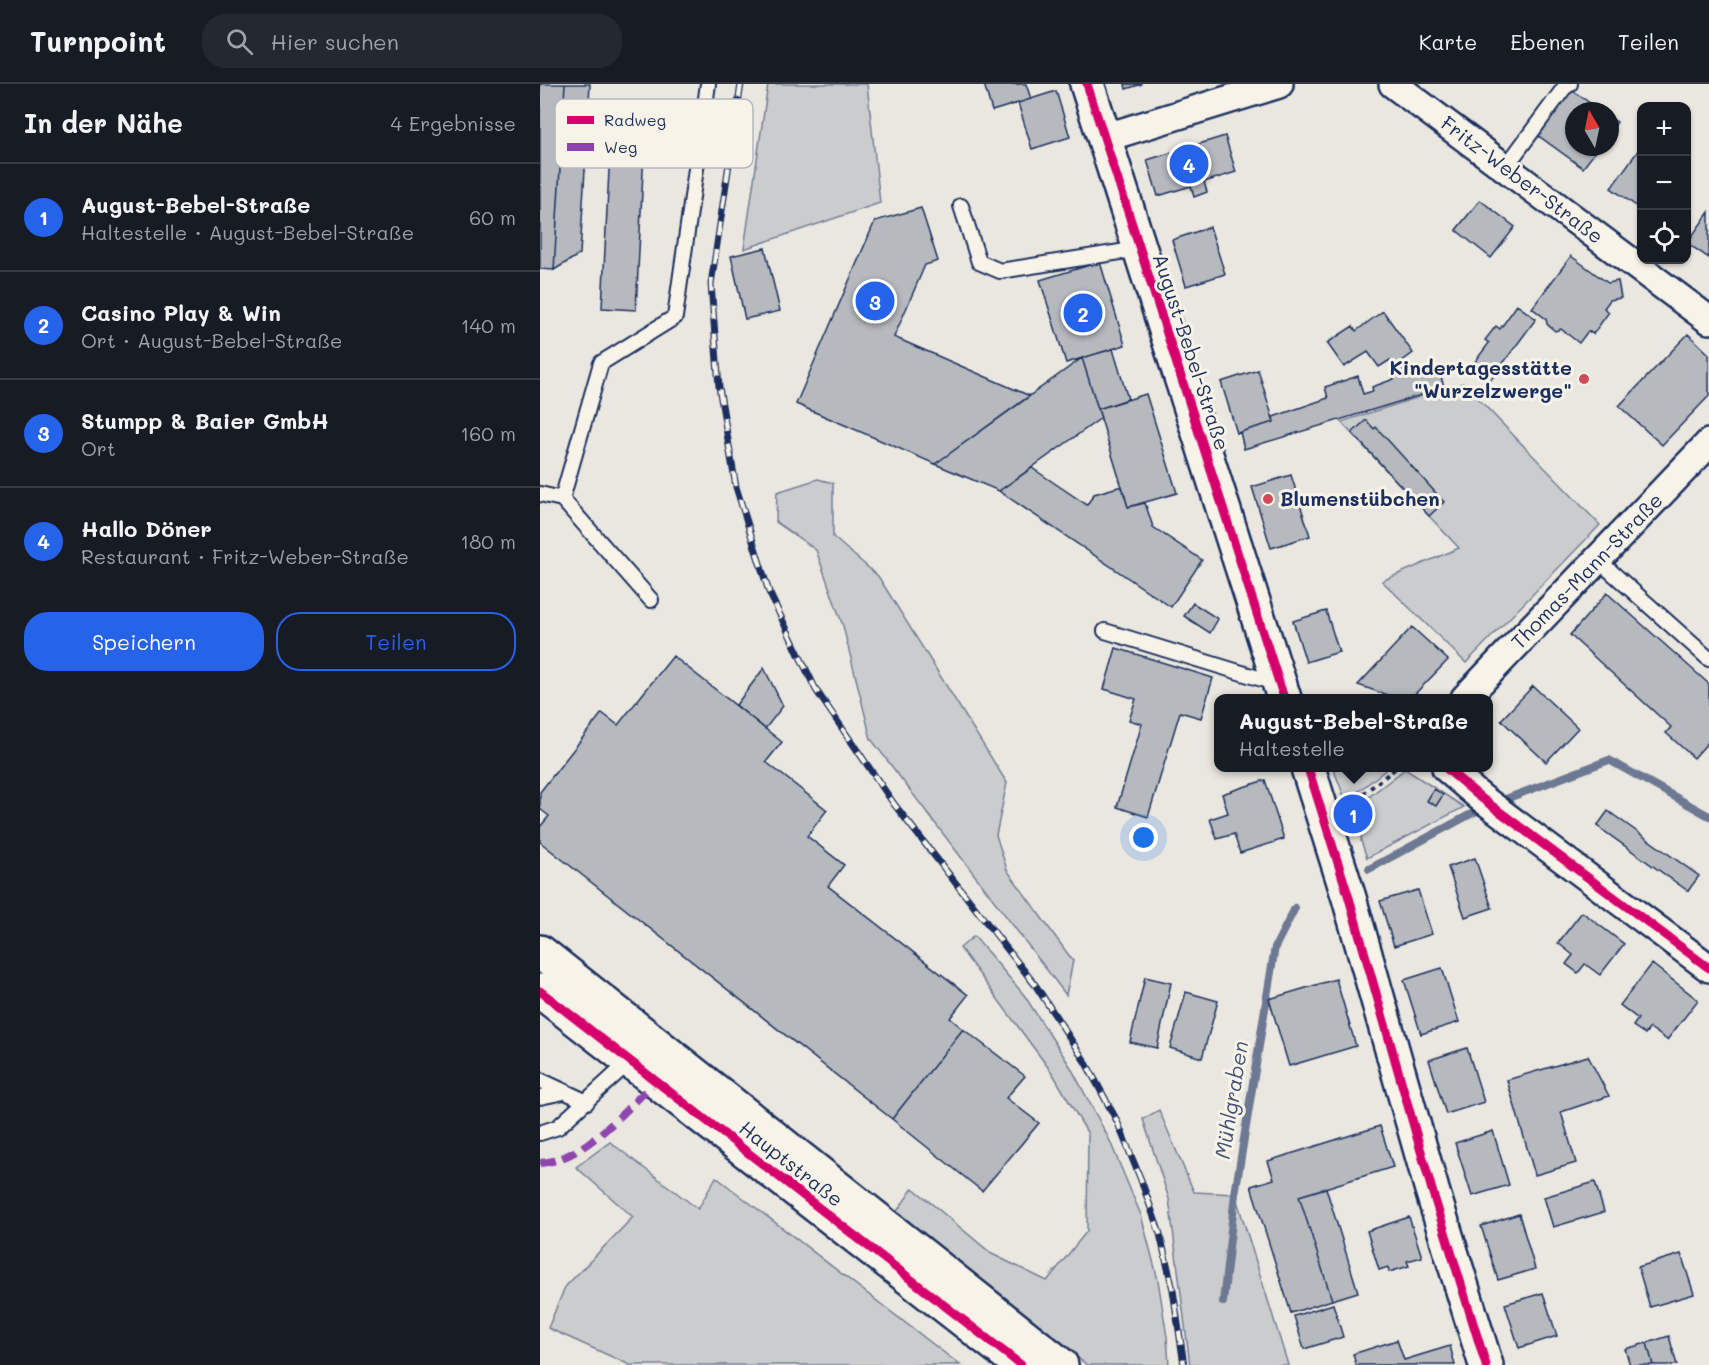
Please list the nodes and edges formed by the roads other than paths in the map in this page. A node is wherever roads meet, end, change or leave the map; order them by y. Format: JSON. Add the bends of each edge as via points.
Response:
{"nodes":[{"id":1,"x":708,"y":84,"type":"edge"},
{"id":2,"x":1087,"y":84,"type":"edge"},
{"id":3,"x":1279,"y":84,"type":"edge"},
{"id":4,"x":1393,"y":84,"type":"edge"},
{"id":5,"x":1570,"y":84,"type":"edge"},
{"id":6,"x":706,"y":99,"type":"edge"},
{"id":7,"x":1104,"y":138,"type":"junction"},
{"id":8,"x":696,"y":168,"type":"edge"},
{"id":9,"x":1505,"y":168,"type":"junction"},
{"id":10,"x":961,"y":206,"type":"dead end"},
{"id":11,"x":1139,"y":249,"type":"junction"},
{"id":12,"x":1709,"y":320,"type":"edge"},
{"id":13,"x":1709,"y":443,"type":"edge"},
{"id":14,"x":540,"y":494,"type":"edge"},
{"id":15,"x":562,"y":499,"type":"junction"},
{"id":16,"x":1598,"y":560,"type":"junction"},
{"id":17,"x":651,"y":600,"type":"dead end"},
{"id":18,"x":1105,"y":631,"type":"dead end"},
{"id":19,"x":1709,"y":659,"type":"edge"},
{"id":20,"x":1282,"y":691,"type":"edge"},
{"id":21,"x":1470,"y":694,"type":"edge"},
{"id":22,"x":1309,"y":772,"type":"edge"},
{"id":23,"x":1451,"y":772,"type":"edge"},
{"id":24,"x":540,"y":952,"type":"edge"},
{"id":25,"x":1709,"y":968,"type":"edge"},
{"id":26,"x":540,"y":991,"type":"edge"},
{"id":27,"x":630,"y":1061,"type":"junction"},
{"id":28,"x":540,"y":1080,"type":"edge"},
{"id":29,"x":564,"y":1092,"type":"junction"},
{"id":30,"x":540,"y":1097,"type":"edge"},
{"id":31,"x":587,"y":1102,"type":"junction"},
{"id":32,"x":540,"y":1133,"type":"edge"},
{"id":33,"x":1021,"y":1365,"type":"edge"},
{"id":34,"x":1061,"y":1365,"type":"edge"},
{"id":35,"x":1486,"y":1365,"type":"edge"}],
"edges":[{"from":1,"to":6,"type":"lane"},
{"from":2,"to":7,"type":"main road","name":"August-Bebel-Straße"},
{"from":3,"to":7,"type":"street"},
{"from":4,"to":9,"type":"street","name":"Fritz-Weber-Straße"},
{"from":5,"to":9,"type":"lane"},
{"from":7,"to":11,"type":"main road","name":"August-Bebel-Straße"},
{"from":8,"to":15,"type":"lane","via":[[675,316],[601,363]]},
{"from":9,"to":12,"type":"street","name":"Fritz-Weber-Straße"},
{"from":10,"to":11,"type":"lane","via":[[979,262],[1000,272]]},
{"from":11,"to":20,"type":"main road","name":"August-Bebel-Straße"},
{"from":13,"to":16,"type":"street","name":"Thomas-Mann-Straße"},
{"from":14,"to":15,"type":"lane"},
{"from":15,"to":17,"type":"lane"},
{"from":16,"to":19,"type":"lane"},
{"from":16,"to":21,"type":"street","name":"Thomas-Mann-Straße"},
{"from":18,"to":20,"type":"lane"},
{"from":22,"to":35,"type":"main road"},
{"from":23,"to":25,"type":"street"},
{"from":24,"to":34,"type":"main road","name":"Hauptstraße"},
{"from":26,"to":27,"type":"main road","name":"Hauptstraße"},
{"from":27,"to":31,"type":"lane"},
{"from":27,"to":33,"type":"main road","name":"Hauptstraße"},
{"from":28,"to":29,"type":"lane"},
{"from":29,"to":30,"type":"lane"},
{"from":29,"to":31,"type":"lane"},
{"from":31,"to":32,"type":"lane","via":[[558,1127]]}]}
